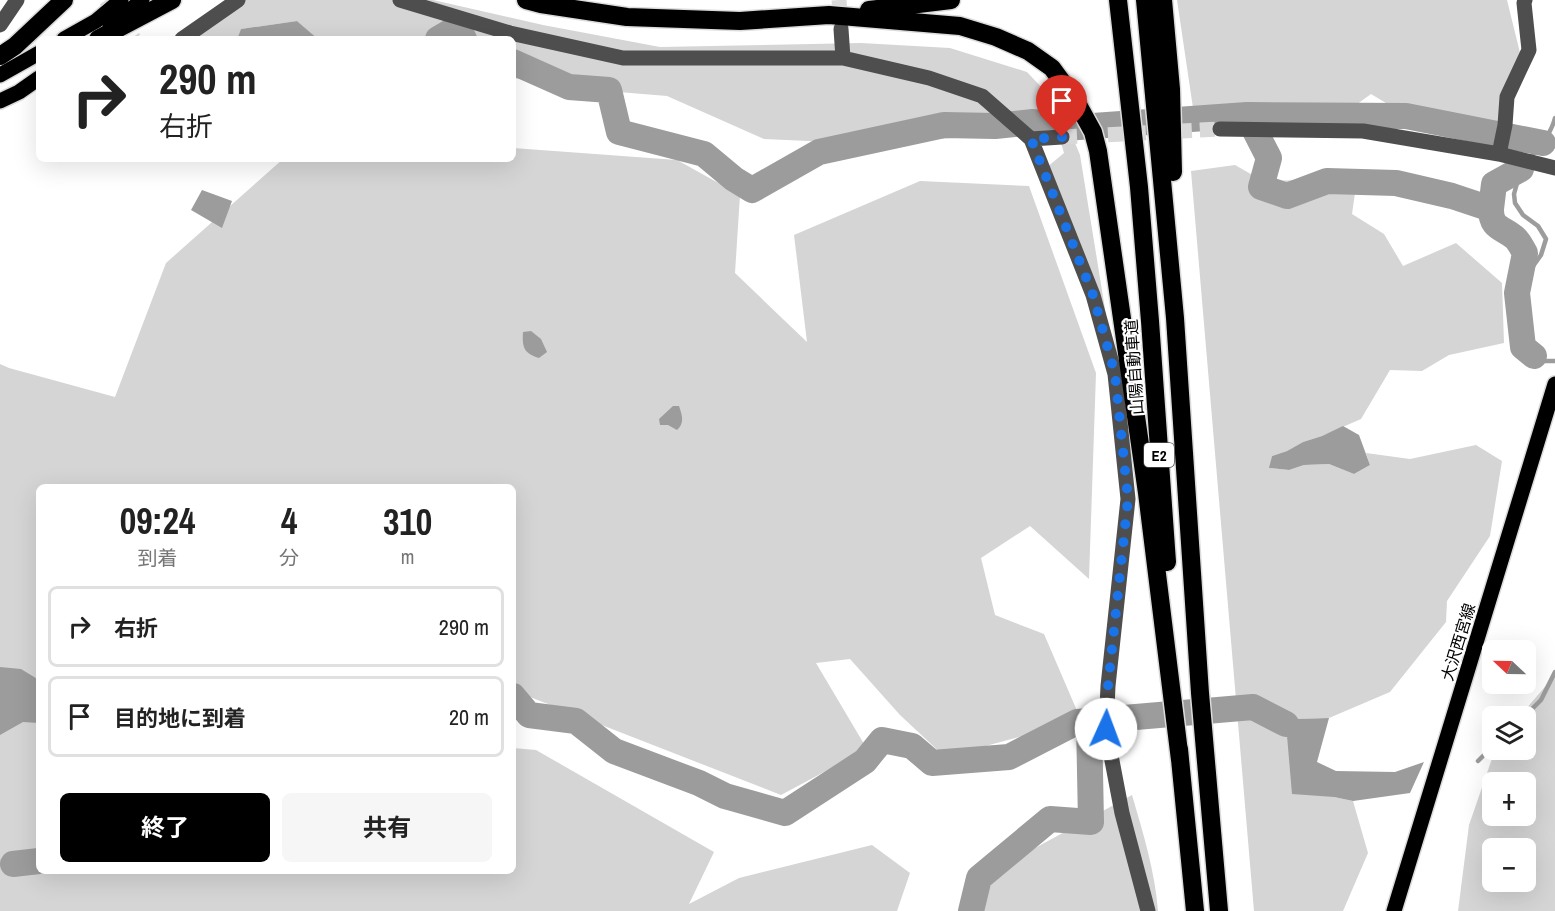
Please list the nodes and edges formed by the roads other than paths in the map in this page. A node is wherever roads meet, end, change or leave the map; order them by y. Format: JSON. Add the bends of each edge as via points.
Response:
{"nodes":[{"id":1,"x":17,"y":0,"type":"edge"},
{"id":2,"x":64,"y":0,"type":"edge"},
{"id":3,"x":121,"y":0,"type":"edge"},
{"id":4,"x":142,"y":0,"type":"edge"},
{"id":5,"x":172,"y":0,"type":"edge"},
{"id":6,"x":238,"y":0,"type":"edge"},
{"id":7,"x":400,"y":0,"type":"edge"},
{"id":8,"x":526,"y":0,"type":"edge"},
{"id":9,"x":582,"y":0,"type":"edge"},
{"id":10,"x":951,"y":0,"type":"edge"},
{"id":11,"x":1118,"y":0,"type":"edge"},
{"id":12,"x":1145,"y":0,"type":"edge"},
{"id":13,"x":1163,"y":0,"type":"edge"},
{"id":14,"x":1525,"y":0,"type":"edge"},
{"id":15,"x":829,"y":15,"type":"junction"},
{"id":16,"x":627,"y":16,"type":"junction"},
{"id":17,"x":0,"y":25,"type":"edge"},
{"id":18,"x":841,"y":29,"type":"tunnel mouth"},
{"id":19,"x":69,"y":36,"type":"edge"},
{"id":20,"x":100,"y":36,"type":"edge"},
{"id":21,"x":103,"y":36,"type":"edge"},
{"id":22,"x":186,"y":36,"type":"edge"},
{"id":23,"x":36,"y":55,"type":"edge"},
{"id":24,"x":0,"y":56,"type":"edge"},
{"id":25,"x":843,"y":58,"type":"junction"},
{"id":26,"x":0,"y":75,"type":"edge"},
{"id":27,"x":36,"y":80,"type":"edge"},
{"id":28,"x":0,"y":101,"type":"edge"},
{"id":29,"x":1220,"y":129,"type":"tunnel mouth"},
{"id":30,"x":1062,"y":137,"type":"tunnel mouth"},
{"id":31,"x":1031,"y":139,"type":"junction"},
{"id":32,"x":1506,"y":156,"type":"junction"},
{"id":33,"x":1555,"y":168,"type":"edge"},
{"id":34,"x":1175,"y":318,"type":"junction"},
{"id":35,"x":1555,"y":384,"type":"edge"},
{"id":36,"x":1180,"y":760,"type":"junction"},
{"id":37,"x":1148,"y":911,"type":"edge"},
{"id":38,"x":1195,"y":911,"type":"edge"},
{"id":39,"x":1219,"y":911,"type":"edge"},
{"id":40,"x":1394,"y":911,"type":"edge"}],
"edges":[{"from":1,"to":17,"type":"street"},
{"from":2,"to":24,"type":"highway"},
{"from":3,"to":19,"type":"main road"},
{"from":4,"to":20,"type":"main road"},
{"from":5,"to":21,"type":"highway"},
{"from":6,"to":22,"type":"street"},
{"from":7,"to":25,"type":"street","via":[[510,33],[623,58]]},
{"from":8,"to":16,"type":"highway"},
{"from":9,"to":16,"type":"highway"},
{"from":10,"to":15,"type":"highway"},
{"from":11,"to":36,"type":"highway","name":"山陽自動車道","number":"E2","via":[[1149,298]]},
{"from":12,"to":34,"type":"highway","number":"E2"},
{"from":13,"to":34,"type":"highway","via":[[1172,89]]},
{"from":14,"to":32,"type":"street","via":[[1528,50],[1507,97]]},
{"from":15,"to":16,"type":"highway","via":[[740,21]]},
{"from":15,"to":36,"type":"highway","via":[[960,26],[1028,51],[1052,68],[1093,132],[1147,493]]},
{"from":18,"to":25,"type":"street"},
{"from":23,"to":26,"type":"main road"},
{"from":25,"to":31,"type":"street","via":[[929,78],[982,96]]},
{"from":27,"to":28,"type":"main road"},
{"from":29,"to":32,"type":"street","via":[[1363,131]]},
{"from":30,"to":31,"type":"street"},
{"from":31,"to":37,"type":"street","via":[[1093,295],[1115,374],[1128,499],[1106,729],[1122,813]]},
{"from":32,"to":33,"type":"street"},
{"from":34,"to":39,"type":"highway","number":"E2"},
{"from":35,"to":40,"type":"main road","name":"大沢西宮線"},
{"from":36,"to":38,"type":"highway","name":"山陽自動車道","number":"E2"}]}
